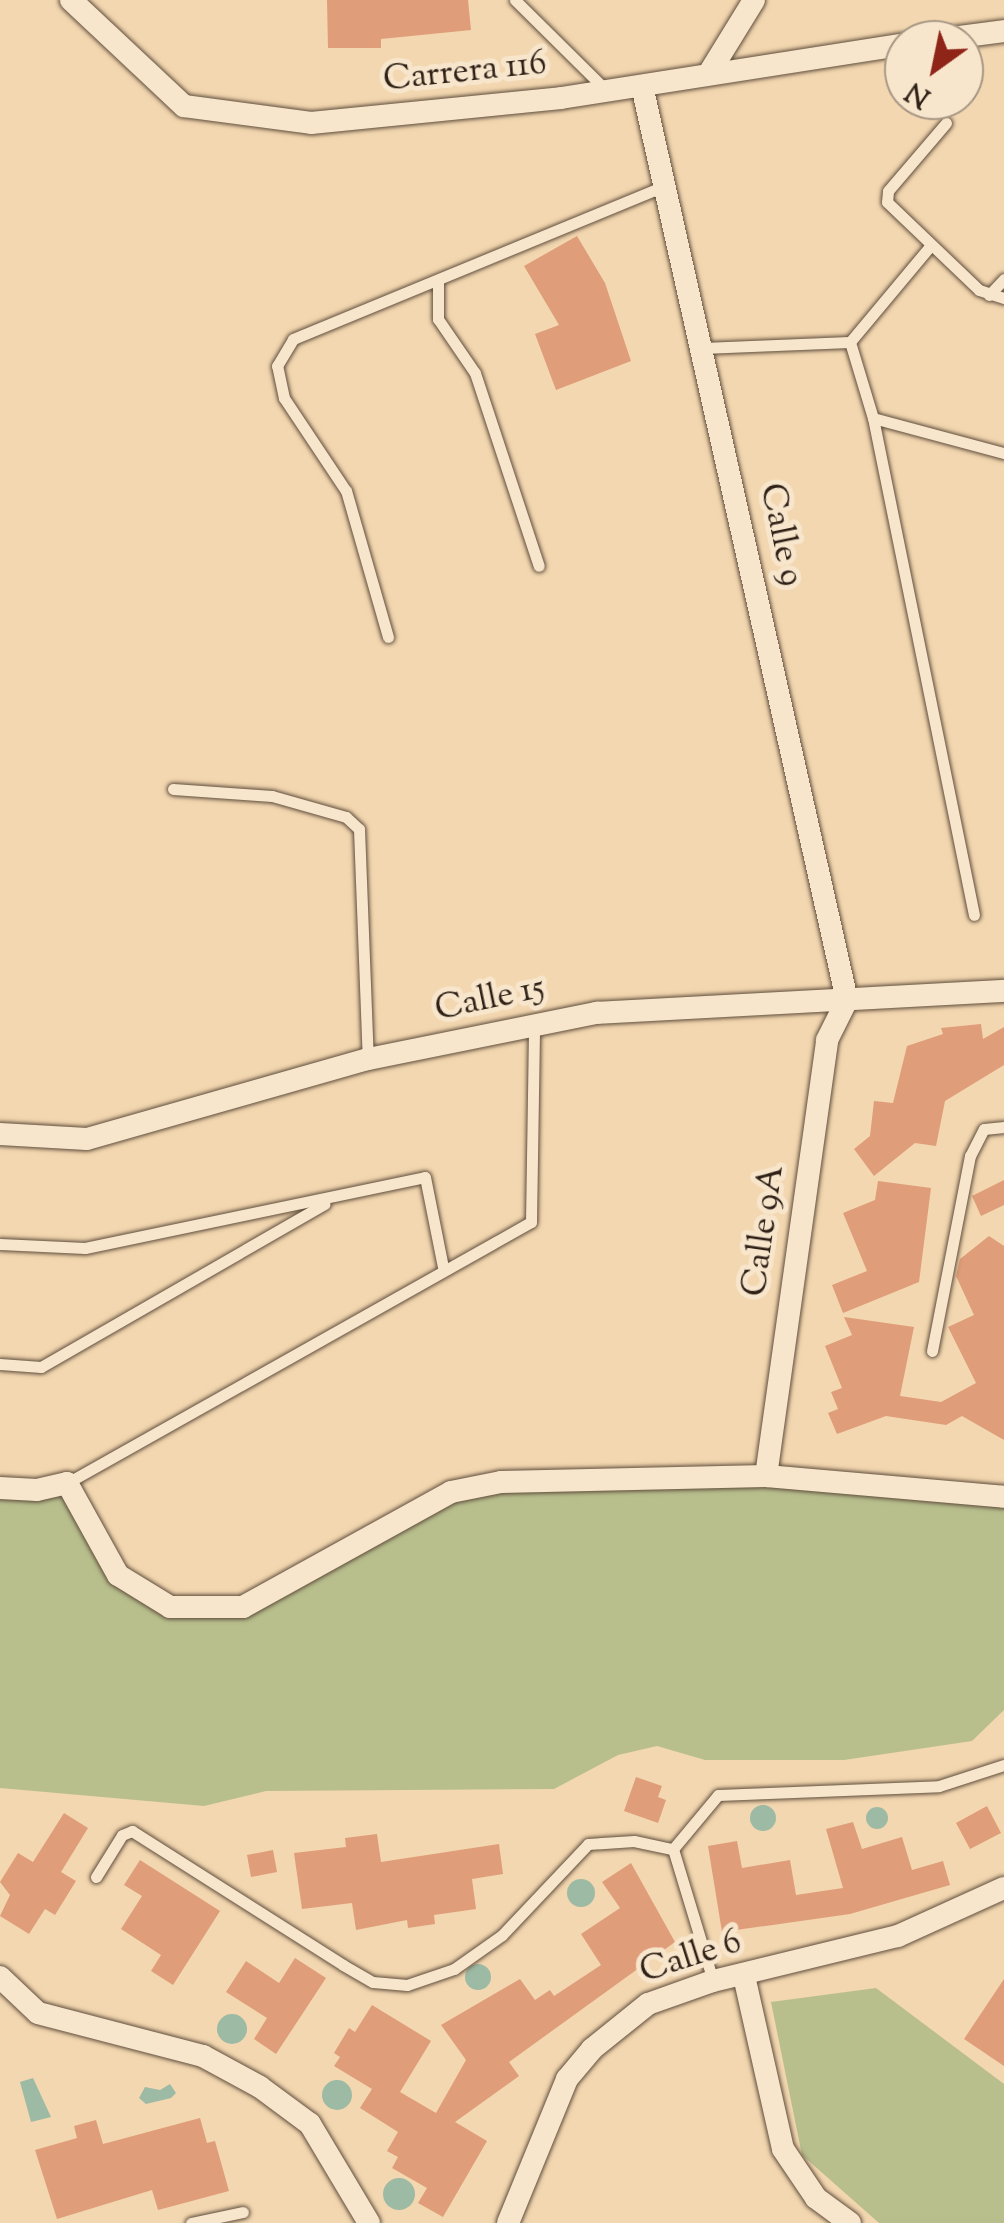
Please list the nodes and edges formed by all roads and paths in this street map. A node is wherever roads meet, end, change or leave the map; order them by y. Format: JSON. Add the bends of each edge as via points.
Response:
{"nodes":[{"id":1,"x":71,"y":0,"type":"edge"},
{"id":2,"x":514,"y":0,"type":"edge"},
{"id":3,"x":754,"y":0,"type":"edge"},
{"id":4,"x":884,"y":47,"type":"edge"},
{"id":5,"x":711,"y":70,"type":"junction"},
{"id":6,"x":642,"y":86,"type":"junction"},
{"id":7,"x":607,"y":91,"type":"junction"},
{"id":8,"x":946,"y":122,"type":"dead end"},
{"id":9,"x":664,"y":186,"type":"junction"},
{"id":10,"x":931,"y":244,"type":"junction"},
{"id":11,"x":1004,"y":279,"type":"edge"},
{"id":12,"x":438,"y":280,"type":"junction"},
{"id":13,"x":989,"y":295,"type":"junction"},
{"id":14,"x":1004,"y":298,"type":"edge"},
{"id":15,"x":850,"y":342,"type":"junction"},
{"id":16,"x":702,"y":348,"type":"junction"},
{"id":17,"x":874,"y":418,"type":"junction"},
{"id":18,"x":1004,"y":453,"type":"edge"},
{"id":19,"x":539,"y":566,"type":"dead end"},
{"id":20,"x":388,"y":637,"type":"dead end"},
{"id":21,"x":174,"y":789,"type":"dead end"},
{"id":22,"x":974,"y":915,"type":"dead end"},
{"id":23,"x":1004,"y":991,"type":"edge"},
{"id":24,"x":847,"y":1000,"type":"junction"},
{"id":25,"x":534,"y":1027,"type":"junction"},
{"id":26,"x":368,"y":1059,"type":"junction"},
{"id":27,"x":1004,"y":1127,"type":"edge"},
{"id":28,"x":0,"y":1134,"type":"edge"},
{"id":29,"x":333,"y":1199,"type":"junction"},
{"id":30,"x":0,"y":1244,"type":"edge"},
{"id":31,"x":443,"y":1267,"type":"junction"},
{"id":32,"x":932,"y":1351,"type":"dead end"},
{"id":33,"x":0,"y":1364,"type":"edge"},
{"id":34,"x":766,"y":1476,"type":"junction"},
{"id":35,"x":67,"y":1483,"type":"junction"},
{"id":36,"x":0,"y":1488,"type":"edge"},
{"id":37,"x":1004,"y":1497,"type":"edge"},
{"id":38,"x":1004,"y":1765,"type":"edge"},
{"id":39,"x":673,"y":1849,"type":"junction"},
{"id":40,"x":96,"y":1877,"type":"dead end"},
{"id":41,"x":1004,"y":1888,"type":"edge"},
{"id":42,"x":744,"y":1976,"type":"junction"},
{"id":43,"x":0,"y":1977,"type":"edge"},
{"id":44,"x":714,"y":1981,"type":"junction"},
{"id":45,"x":243,"y":2212,"type":"dead end"},
{"id":46,"x":192,"y":2223,"type":"edge"},
{"id":47,"x":369,"y":2223,"type":"edge"},
{"id":48,"x":508,"y":2223,"type":"edge"},
{"id":49,"x":850,"y":2223,"type":"edge"}],
"edges":[{"from":1,"to":7,"type":"street","name":"Carrera 116","via":[[184,106],[311,123]]},
{"from":2,"to":7,"type":"lane"},
{"from":3,"to":5,"type":"street"},
{"from":4,"to":5,"type":"street","name":"Carrera 116"},
{"from":5,"to":6,"type":"street","name":"Carrera 116"},
{"from":6,"to":7,"type":"street","name":"Carrera 116"},
{"from":6,"to":9,"type":"street","name":"Calle 9"},
{"from":8,"to":10,"type":"lane","via":[[886,196]]},
{"from":9,"to":12,"type":"lane"},
{"from":9,"to":16,"type":"street","name":"Calle 9"},
{"from":10,"to":13,"type":"lane"},
{"from":10,"to":15,"type":"lane"},
{"from":11,"to":13,"type":"lane"},
{"from":12,"to":19,"type":"lane","via":[[438,320],[476,373]]},
{"from":12,"to":20,"type":"lane","via":[[293,339],[277,366],[284,398],[346,491]]},
{"from":13,"to":14,"type":"lane"},
{"from":15,"to":16,"type":"lane"},
{"from":15,"to":17,"type":"lane"},
{"from":16,"to":24,"type":"street","name":"Calle 9"},
{"from":17,"to":18,"type":"lane"},
{"from":17,"to":22,"type":"lane"},
{"from":21,"to":26,"type":"lane","via":[[272,796],[346,817],[360,830]]},
{"from":23,"to":24,"type":"street","name":"Calle 15"},
{"from":24,"to":25,"type":"street","name":"Calle 15","via":[[597,1014]]},
{"from":24,"to":34,"type":"street","name":"Calle 9A","via":[[828,1040]]},
{"from":25,"to":26,"type":"street","name":"Calle 15"},
{"from":25,"to":31,"type":"lane","via":[[532,1222]]},
{"from":26,"to":28,"type":"street","name":"Calle 15","via":[[87,1139]]},
{"from":27,"to":32,"type":"lane","via":[[984,1129],[970,1156]]},
{"from":29,"to":30,"type":"lane","via":[[85,1248]]},
{"from":29,"to":31,"type":"lane","via":[[425,1177]]},
{"from":29,"to":33,"type":"lane","via":[[41,1366]]},
{"from":31,"to":35,"type":"lane"},
{"from":34,"to":35,"type":"street","via":[[501,1482],[451,1492],[243,1607],[170,1606],[118,1575]]},
{"from":34,"to":37,"type":"street"},
{"from":35,"to":36,"type":"street"},
{"from":38,"to":39,"type":"lane","via":[[938,1786],[718,1796]]},
{"from":39,"to":40,"type":"lane","via":[[588,1844],[502,1935],[454,1969],[407,1986],[373,1982],[342,1965],[132,1831],[122,1835]]},
{"from":39,"to":44,"type":"lane"},
{"from":41,"to":42,"type":"street","name":"Calle 6","via":[[898,1936]]},
{"from":42,"to":44,"type":"street","name":"Calle 6"},
{"from":42,"to":49,"type":"street","via":[[783,2149],[816,2198]]},
{"from":43,"to":47,"type":"street","via":[[38,2013],[202,2056],[260,2087],[310,2124]]},
{"from":44,"to":48,"type":"street","name":"Calle 6","via":[[648,2004],[567,2079]]},
{"from":45,"to":46,"type":"lane"}]}
